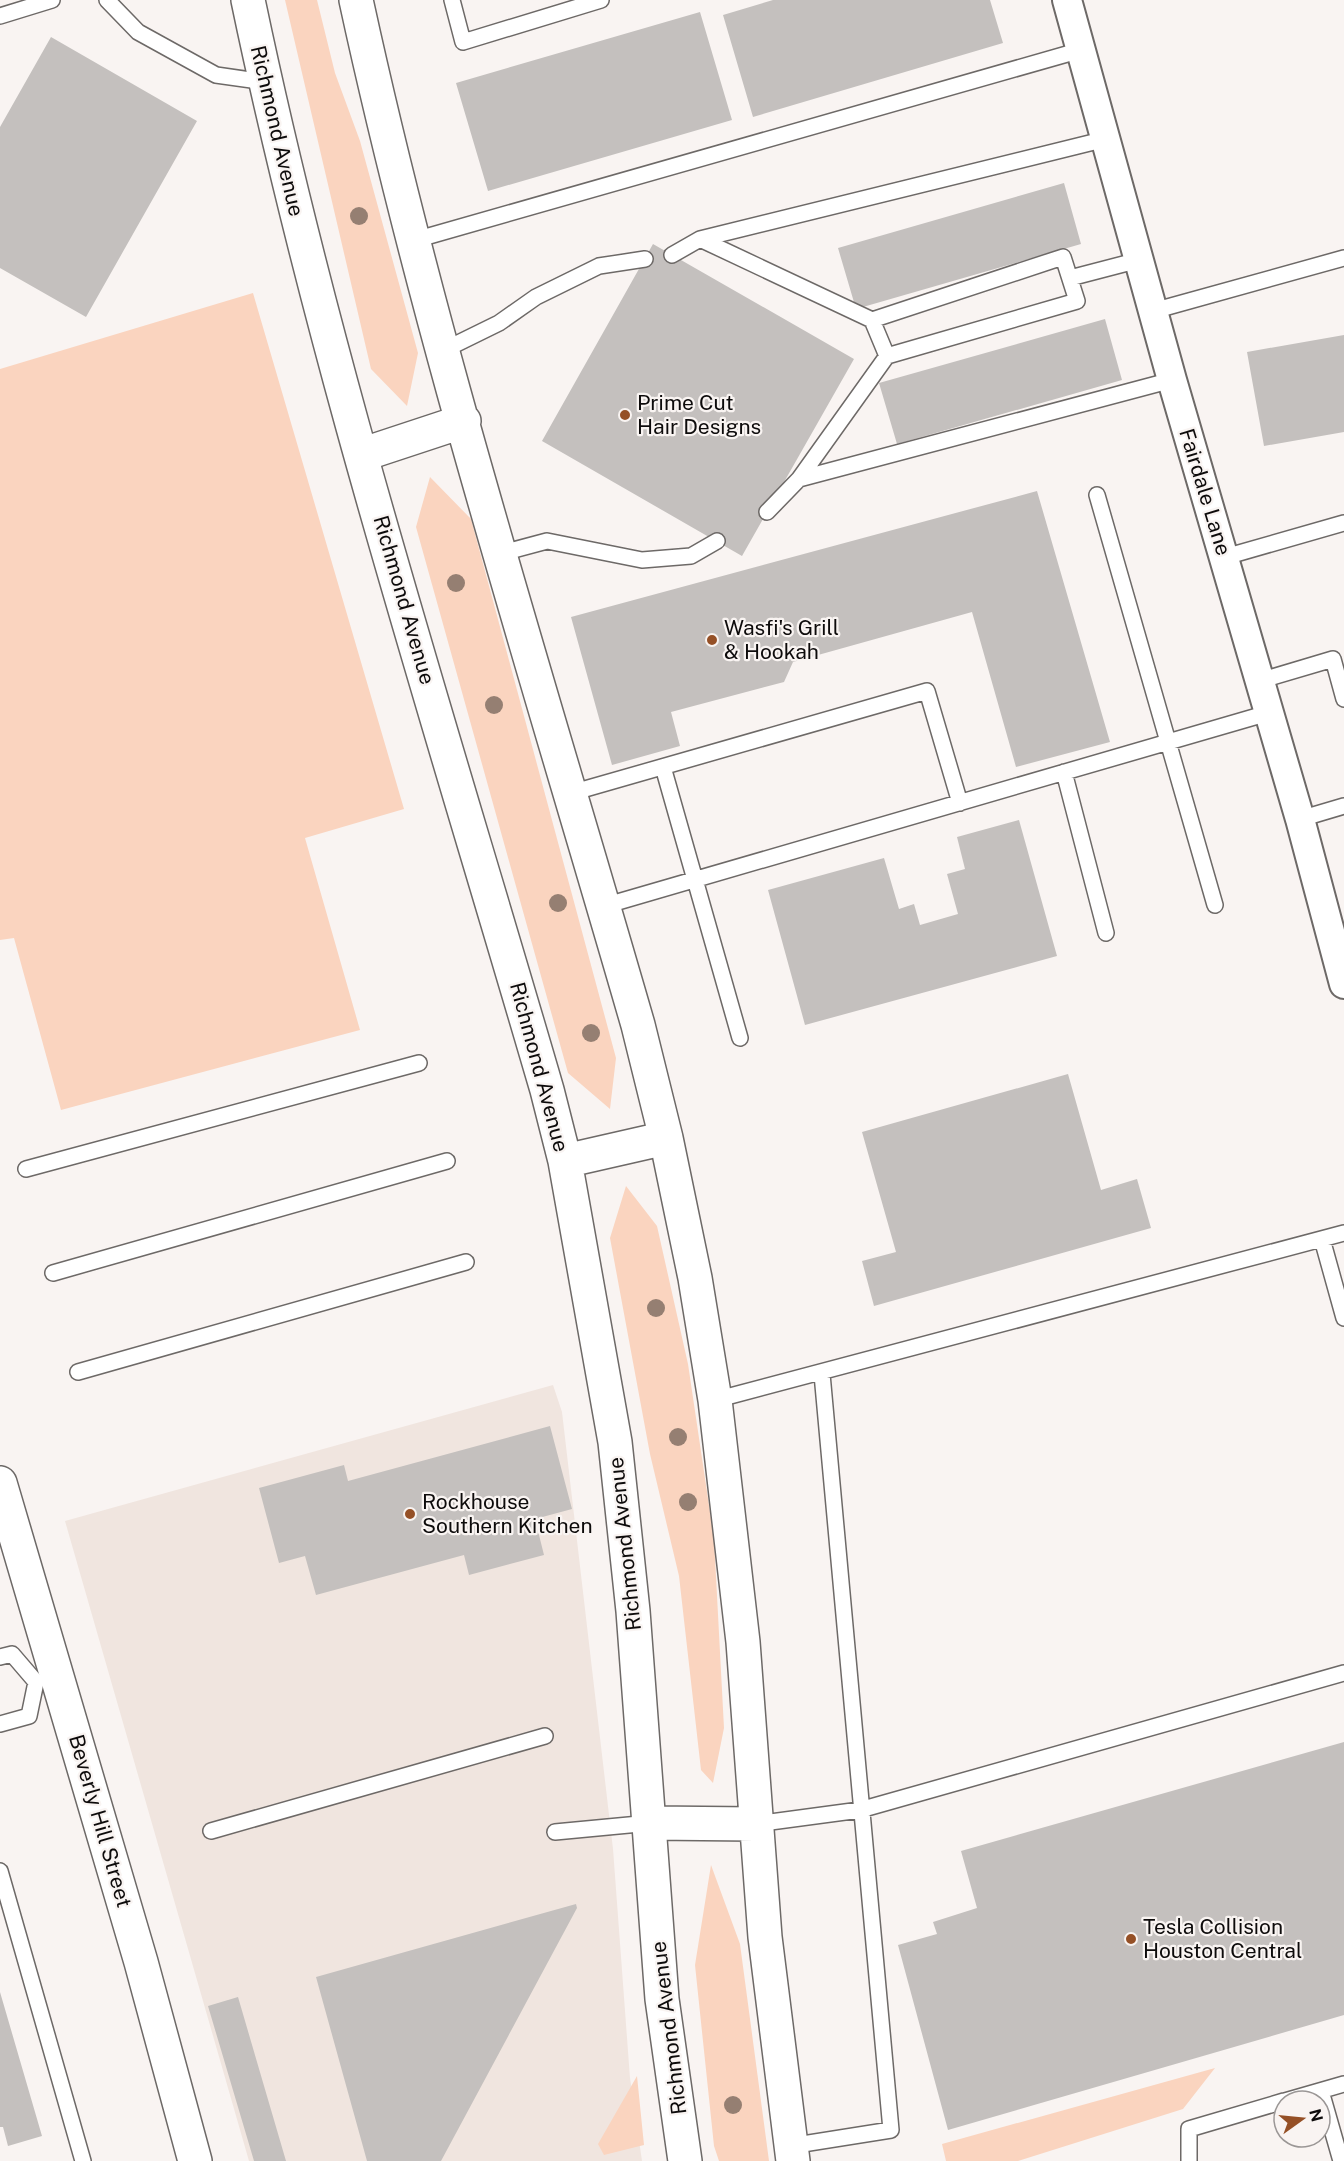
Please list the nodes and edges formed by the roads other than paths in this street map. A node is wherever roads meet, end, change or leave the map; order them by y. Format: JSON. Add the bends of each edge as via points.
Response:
{"nodes":[{"id":1,"x":52,"y":0,"type":"edge"},
{"id":2,"x":107,"y":0,"type":"edge"},
{"id":3,"x":248,"y":0,"type":"edge"},
{"id":4,"x":356,"y":0,"type":"edge"},
{"id":5,"x":452,"y":0,"type":"edge"},
{"id":6,"x":602,"y":0,"type":"edge"},
{"id":7,"x":1067,"y":0,"type":"edge"},
{"id":8,"x":0,"y":16,"type":"edge"},
{"id":9,"x":1081,"y":50,"type":"junction"},
{"id":10,"x":265,"y":82,"type":"junction"},
{"id":11,"x":1106,"y":139,"type":"junction"},
{"id":12,"x":700,"y":239,"type":"junction"},
{"id":13,"x":415,"y":240,"type":"junction"},
{"id":14,"x":672,"y":255,"type":"dead end"},
{"id":15,"x":1344,"y":258,"type":"edge"},
{"id":16,"x":645,"y":260,"type":"dead end"},
{"id":17,"x":1139,"y":260,"type":"junction"},
{"id":18,"x":1070,"y":278,"type":"junction"},
{"id":19,"x":1153,"y":311,"type":"junction"},
{"id":20,"x":872,"y":320,"type":"junction"},
{"id":21,"x":444,"y":350,"type":"junction"},
{"id":22,"x":887,"y":356,"type":"junction"},
{"id":23,"x":1172,"y":380,"type":"junction"},
{"id":24,"x":464,"y":421,"type":"junction"},
{"id":25,"x":361,"y":454,"type":"junction"},
{"id":26,"x":799,"y":479,"type":"junction"},
{"id":27,"x":1097,"y":495,"type":"dead end"},
{"id":28,"x":767,"y":512,"type":"dead end"},
{"id":29,"x":1344,"y":523,"type":"edge"},
{"id":30,"x":717,"y":542,"type":"dead end"},
{"id":31,"x":502,"y":554,"type":"junction"},
{"id":32,"x":1225,"y":557,"type":"junction"},
{"id":33,"x":1259,"y":681,"type":"junction"},
{"id":34,"x":1344,"y":699,"type":"edge"},
{"id":35,"x":1268,"y":713,"type":"junction"},
{"id":36,"x":1168,"y":742,"type":"junction"},
{"id":37,"x":663,"y":767,"type":"junction"},
{"id":38,"x":1065,"y":772,"type":"junction"},
{"id":39,"x":571,"y":793,"type":"junction"},
{"id":40,"x":960,"y":802,"type":"junction"},
{"id":41,"x":1344,"y":806,"type":"edge"},
{"id":42,"x":1300,"y":819,"type":"junction"},
{"id":43,"x":695,"y":880,"type":"junction"},
{"id":44,"x":1215,"y":905,"type":"dead end"},
{"id":45,"x":604,"y":906,"type":"junction"},
{"id":46,"x":1106,"y":933,"type":"dead end"},
{"id":47,"x":1344,"y":984,"type":"edge"},
{"id":48,"x":740,"y":1038,"type":"dead end"},
{"id":49,"x":419,"y":1063,"type":"dead end"},
{"id":50,"x":666,"y":1138,"type":"junction"},
{"id":51,"x":447,"y":1161,"type":"dead end"},
{"id":52,"x":565,"y":1161,"type":"junction"},
{"id":53,"x":26,"y":1169,"type":"dead end"},
{"id":54,"x":1344,"y":1233,"type":"edge"},
{"id":55,"x":1322,"y":1239,"type":"junction"},
{"id":56,"x":466,"y":1262,"type":"dead end"},
{"id":57,"x":53,"y":1273,"type":"dead end"},
{"id":58,"x":1344,"y":1318,"type":"edge"},
{"id":59,"x":78,"y":1372,"type":"dead end"},
{"id":60,"x":822,"y":1374,"type":"junction"},
{"id":61,"x":715,"y":1400,"type":"junction"},
{"id":62,"x":0,"y":1483,"type":"edge"},
{"id":63,"x":0,"y":1657,"type":"edge"},
{"id":64,"x":1344,"y":1673,"type":"edge"},
{"id":65,"x":47,"y":1679,"type":"junction"},
{"id":66,"x":0,"y":1724,"type":"edge"},
{"id":67,"x":545,"y":1736,"type":"dead end"},
{"id":68,"x":860,"y":1810,"type":"junction"},
{"id":69,"x":650,"y":1823,"type":"junction"},
{"id":70,"x":755,"y":1824,"type":"junction"},
{"id":71,"x":211,"y":1830,"type":"dead end"},
{"id":72,"x":555,"y":1832,"type":"dead end"},
{"id":73,"x":0,"y":1871,"type":"edge"},
{"id":74,"x":1344,"y":2084,"type":"edge"},
{"id":75,"x":1328,"y":2089,"type":"edge"},
{"id":76,"x":1272,"y":2105,"type":"edge"},
{"id":77,"x":1332,"y":2130,"type":"edge"},
{"id":78,"x":791,"y":2154,"type":"edge"},
{"id":79,"x":83,"y":2161,"type":"edge"},
{"id":80,"x":195,"y":2161,"type":"edge"},
{"id":81,"x":685,"y":2161,"type":"edge"},
{"id":82,"x":1189,"y":2161,"type":"edge"},
{"id":83,"x":1341,"y":2161,"type":"edge"}],
"edges":[{"from":1,"to":8,"type":"lane"},
{"from":2,"to":10,"type":"lane","via":[[138,32],[216,75]]},
{"from":3,"to":10,"type":"main road","name":"Richmond Avenue"},
{"from":4,"to":13,"type":"main road"},
{"from":5,"to":6,"type":"lane","via":[[463,42]]},
{"from":7,"to":9,"type":"street","name":"Fairdale Lane"},
{"from":9,"to":11,"type":"street","name":"Fairdale Lane"},
{"from":9,"to":13,"type":"lane"},
{"from":10,"to":25,"type":"main road","name":"Richmond Avenue","via":[[293,204]]},
{"from":11,"to":12,"type":"lane"},
{"from":11,"to":17,"type":"street","name":"Fairdale Lane"},
{"from":12,"to":14,"type":"lane"},
{"from":12,"to":20,"type":"lane"},
{"from":13,"to":21,"type":"main road"},
{"from":15,"to":19,"type":"lane"},
{"from":16,"to":21,"type":"lane","via":[[599,266]]},
{"from":17,"to":18,"type":"lane"},
{"from":17,"to":19,"type":"street","name":"Fairdale Lane"},
{"from":18,"to":20,"type":"lane","via":[[1064,256]]},
{"from":18,"to":22,"type":"lane","via":[[1077,301]]},
{"from":19,"to":23,"type":"street","name":"Fairdale Lane"},
{"from":20,"to":22,"type":"lane"},
{"from":21,"to":24,"type":"main road"},
{"from":22,"to":26,"type":"lane"},
{"from":23,"to":26,"type":"lane"},
{"from":23,"to":32,"type":"street","name":"Fairdale Lane"},
{"from":24,"to":25,"type":"main road"},
{"from":24,"to":31,"type":"main road"},
{"from":25,"to":52,"type":"main road","name":"Richmond Avenue"},
{"from":26,"to":28,"type":"lane"},
{"from":27,"to":36,"type":"lane"},
{"from":29,"to":32,"type":"lane"},
{"from":30,"to":31,"type":"lane","via":[[691,556],[642,560],[547,541]]},
{"from":31,"to":39,"type":"main road"},
{"from":32,"to":33,"type":"street","name":"Fairdale Lane"},
{"from":33,"to":34,"type":"lane","via":[[1334,659]]},
{"from":33,"to":35,"type":"street","name":"Fairdale Lane"},
{"from":35,"to":36,"type":"lane"},
{"from":35,"to":42,"type":"street","name":"Fairdale Lane"},
{"from":36,"to":38,"type":"lane"},
{"from":36,"to":44,"type":"lane"},
{"from":37,"to":39,"type":"lane"},
{"from":37,"to":40,"type":"lane","via":[[927,691]]},
{"from":37,"to":43,"type":"lane"},
{"from":38,"to":40,"type":"lane"},
{"from":38,"to":46,"type":"lane"},
{"from":39,"to":45,"type":"main road"},
{"from":40,"to":43,"type":"lane"},
{"from":41,"to":42,"type":"lane"},
{"from":42,"to":47,"type":"street","name":"Fairdale Lane"},
{"from":43,"to":45,"type":"lane"},
{"from":43,"to":48,"type":"lane"},
{"from":45,"to":50,"type":"main road"},
{"from":49,"to":53,"type":"lane"},
{"from":50,"to":52,"type":"main road"},
{"from":50,"to":61,"type":"main road"},
{"from":51,"to":57,"type":"lane"},
{"from":52,"to":69,"type":"main road","name":"Richmond Avenue","via":[[615,1442]]},
{"from":54,"to":55,"type":"lane"},
{"from":55,"to":58,"type":"lane"},
{"from":55,"to":60,"type":"lane"},
{"from":56,"to":59,"type":"lane"},
{"from":60,"to":61,"type":"lane"},
{"from":60,"to":68,"type":"lane"},
{"from":61,"to":70,"type":"main road","via":[[743,1642]]},
{"from":62,"to":65,"type":"main road","name":"Beverly Hill Street"},
{"from":63,"to":65,"type":"lane","via":[[12,1654]]},
{"from":64,"to":68,"type":"lane"},
{"from":65,"to":66,"type":"lane","via":[[29,1716]]},
{"from":65,"to":80,"type":"main road","name":"Beverly Hill Street"},
{"from":67,"to":71,"type":"lane"},
{"from":68,"to":70,"type":"lane"},
{"from":68,"to":78,"type":"lane","via":[[891,2130]]},
{"from":69,"to":70,"type":"main road"},
{"from":69,"to":72,"type":"lane"},
{"from":69,"to":81,"type":"main road","name":"Richmond Avenue","via":[[662,1999]]},
{"from":70,"to":78,"type":"main road"},
{"from":73,"to":79,"type":"lane"},
{"from":74,"to":75,"type":"lane"},
{"from":76,"to":82,"type":"lane","via":[[1189,2129]]},
{"from":77,"to":83,"type":"lane"}]}
